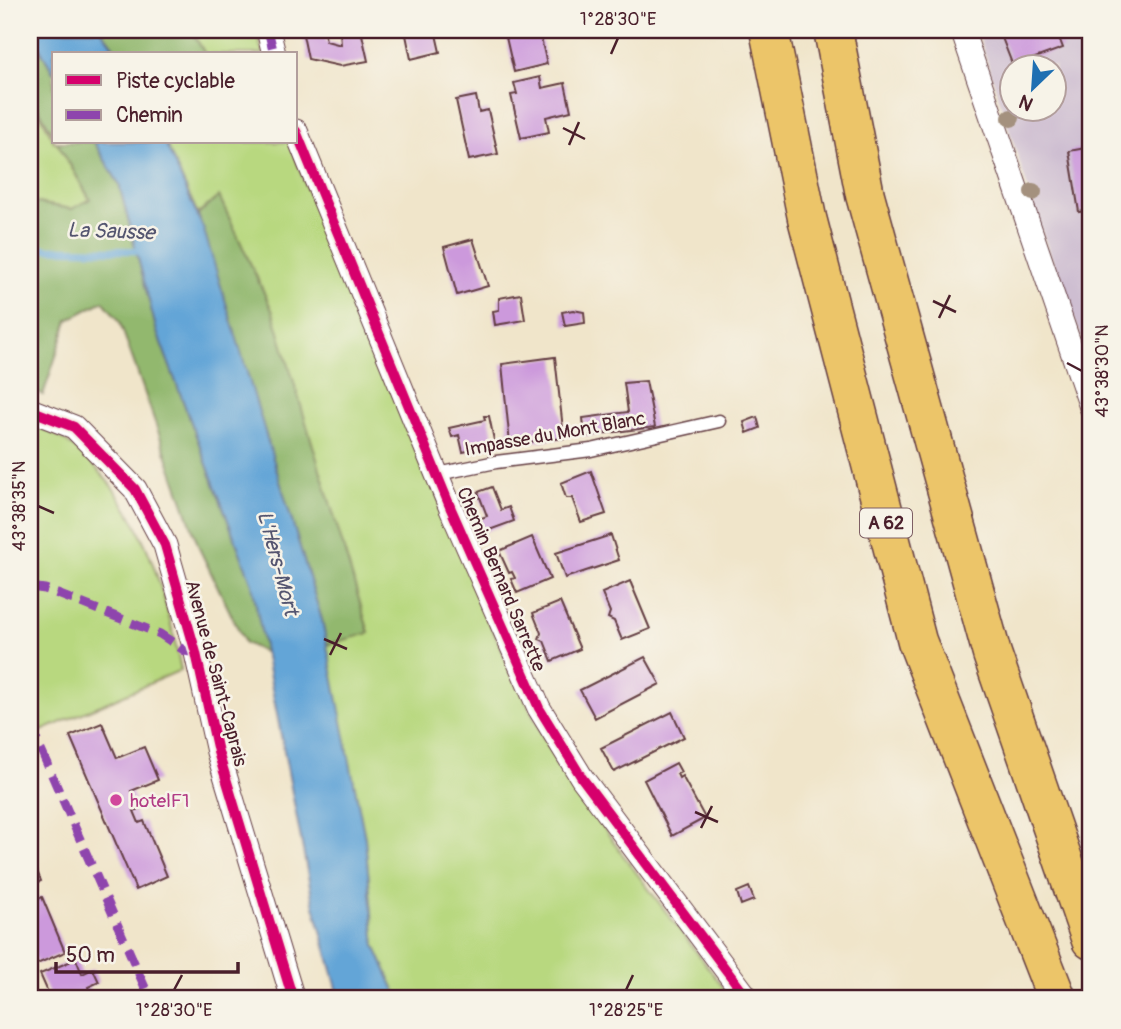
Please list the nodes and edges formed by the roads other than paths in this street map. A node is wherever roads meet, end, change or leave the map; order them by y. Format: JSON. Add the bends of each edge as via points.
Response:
{"nodes":[{"id":1,"x":268,"y":30,"type":"edge"},
{"id":2,"x":769,"y":30,"type":"edge"},
{"id":3,"x":833,"y":30,"type":"edge"},
{"id":4,"x":962,"y":30,"type":"edge"},
{"id":5,"x":274,"y":52,"type":"edge"},
{"id":6,"x":298,"y":136,"type":"edge"},
{"id":7,"x":1091,"y":407,"type":"edge"},
{"id":8,"x":30,"y":410,"type":"edge"},
{"id":9,"x":719,"y":421,"type":"dead end"},
{"id":10,"x":438,"y":474,"type":"junction"},
{"id":11,"x":1032,"y":764,"type":"junction"},
{"id":12,"x":1091,"y":885,"type":"edge"},
{"id":13,"x":1091,"y":940,"type":"edge"},
{"id":14,"x":293,"y":999,"type":"edge"},
{"id":15,"x":748,"y":999,"type":"edge"},
{"id":16,"x":1057,"y":999,"type":"edge"}],
"edges":[{"from":1,"to":5,"type":"street"},
{"from":2,"to":16,"type":"highway","number":"A 62","via":[[807,218],[917,640]]},
{"from":3,"to":11,"type":"highway","via":[[865,195],[992,654]]},
{"from":4,"to":7,"type":"street"},
{"from":6,"to":10,"type":"street","name":"Chemin Bernard Sarrette"},
{"from":8,"to":14,"type":"street","name":"Avenue de Saint-Caprais","via":[[74,428],[135,489],[166,545],[218,752]]},
{"from":9,"to":10,"type":"lane","name":"Impasse du Mont Blanc","via":[[591,450]]},
{"from":10,"to":15,"type":"street","name":"Chemin Bernard Sarrette","via":[[538,708],[582,778]]},
{"from":11,"to":12,"type":"highway"},
{"from":11,"to":13,"type":"highway"}]}
